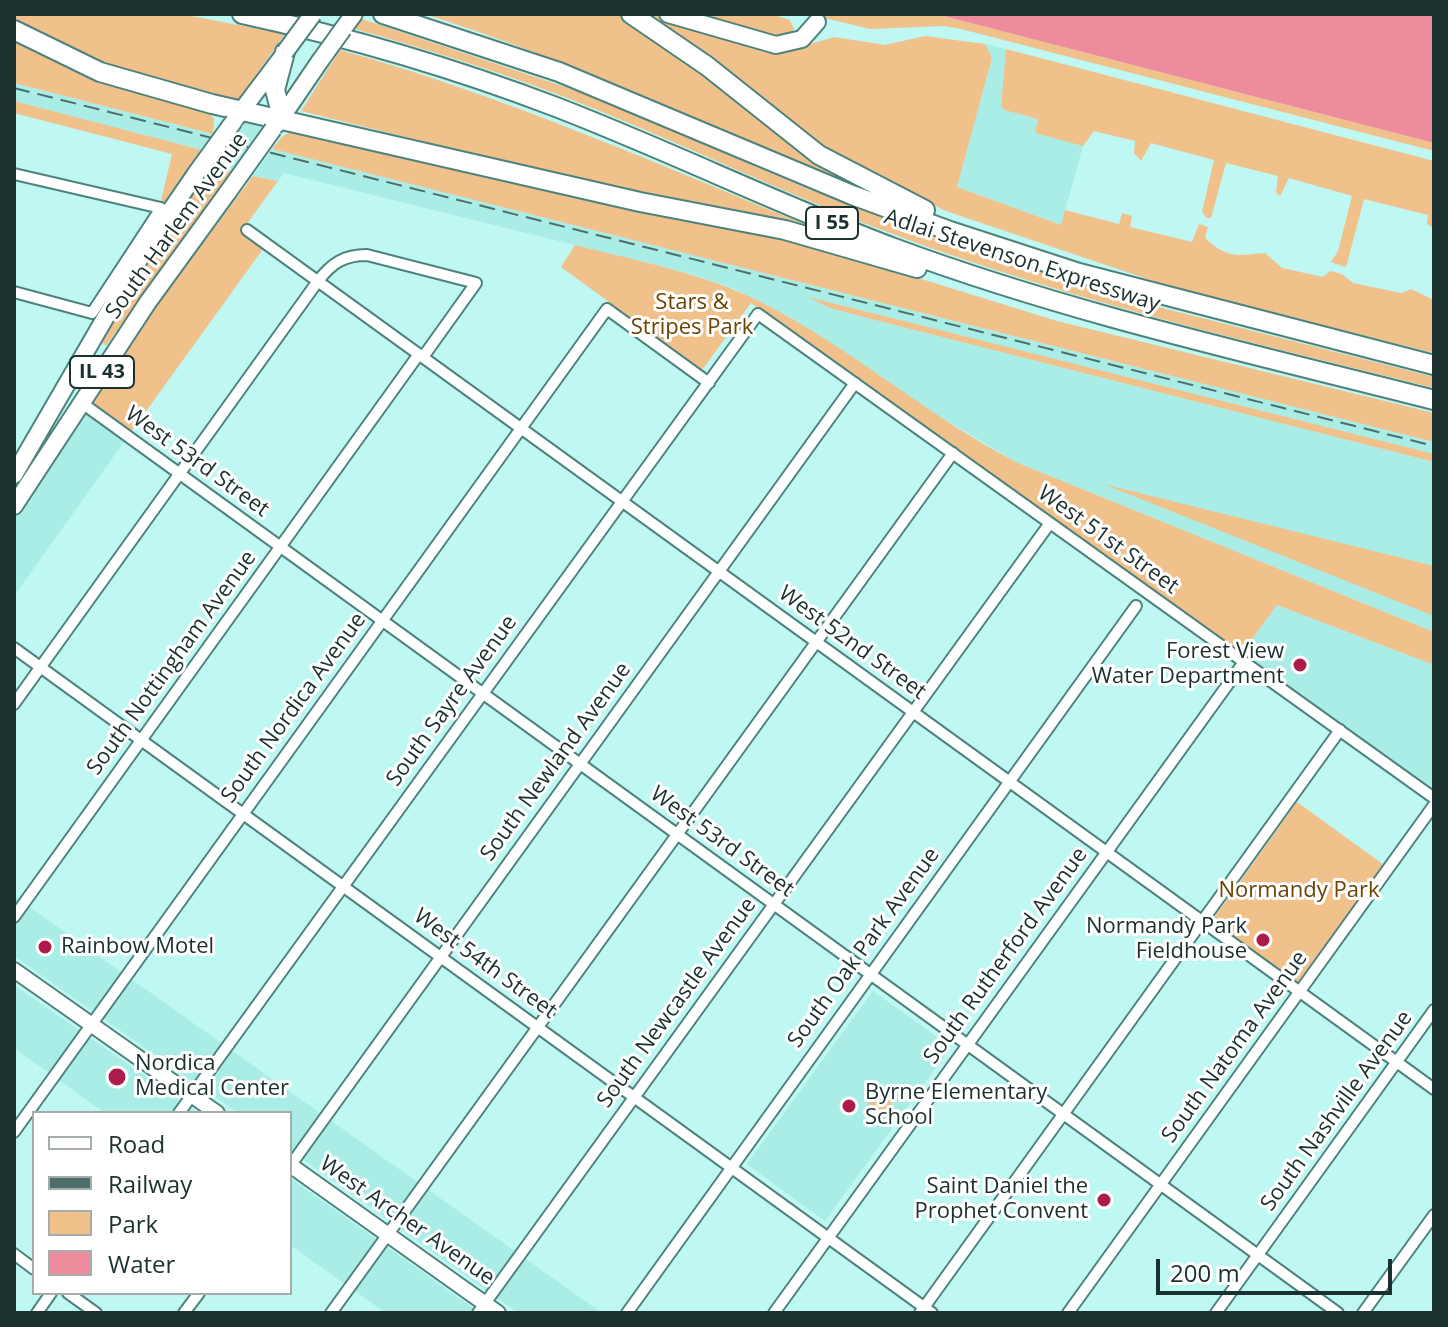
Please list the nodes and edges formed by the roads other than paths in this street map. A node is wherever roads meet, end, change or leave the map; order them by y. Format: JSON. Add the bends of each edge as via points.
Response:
{"nodes":[{"id":1,"x":242,"y":14,"type":"edge"},
{"id":2,"x":313,"y":14,"type":"edge"},
{"id":3,"x":354,"y":14,"type":"edge"},
{"id":4,"x":383,"y":14,"type":"edge"},
{"id":5,"x":631,"y":14,"type":"edge"},
{"id":6,"x":668,"y":14,"type":"edge"},
{"id":7,"x":817,"y":22,"type":"dead end"},
{"id":8,"x":14,"y":30,"type":"edge"},
{"id":9,"x":285,"y":52,"type":"junction"},
{"id":10,"x":227,"y":116,"type":"junction"},
{"id":11,"x":278,"y":123,"type":"junction"},
{"id":12,"x":14,"y":174,"type":"edge"},
{"id":13,"x":247,"y":230,"type":"dead end"},
{"id":14,"x":1079,"y":273,"type":"junction"},
{"id":15,"x":318,"y":281,"type":"junction"},
{"id":16,"x":14,"y":292,"type":"edge"},
{"id":17,"x":758,"y":314,"type":"joint"},
{"id":18,"x":1126,"y":322,"type":"junction"},
{"id":19,"x":421,"y":356,"type":"junction"},
{"id":20,"x":1434,"y":365,"type":"edge"},
{"id":21,"x":709,"y":383,"type":"junction"},
{"id":22,"x":855,"y":383,"type":"junction"},
{"id":23,"x":1434,"y":400,"type":"edge"},
{"id":24,"x":82,"y":403,"type":"junction"},
{"id":25,"x":521,"y":429,"type":"junction"},
{"id":26,"x":953,"y":453,"type":"junction"},
{"id":27,"x":14,"y":475,"type":"edge"},
{"id":28,"x":180,"y":475,"type":"junction"},
{"id":29,"x":622,"y":502,"type":"junction"},
{"id":30,"x":14,"y":506,"type":"edge"},
{"id":31,"x":1050,"y":523,"type":"junction"},
{"id":32,"x":280,"y":547,"type":"junction"},
{"id":33,"x":718,"y":571,"type":"junction"},
{"id":34,"x":1136,"y":606,"type":"dead end"},
{"id":35,"x":382,"y":621,"type":"junction"},
{"id":36,"x":816,"y":642,"type":"junction"},
{"id":37,"x":14,"y":648,"type":"edge"},
{"id":38,"x":1244,"y":662,"type":"junction"},
{"id":39,"x":41,"y":668,"type":"junction"},
{"id":40,"x":482,"y":693,"type":"junction"},
{"id":41,"x":14,"y":704,"type":"edge"},
{"id":42,"x":912,"y":711,"type":"junction"},
{"id":43,"x":1340,"y":730,"type":"junction"},
{"id":44,"x":141,"y":740,"type":"junction"},
{"id":45,"x":579,"y":764,"type":"junction"},
{"id":46,"x":1009,"y":781,"type":"junction"},
{"id":47,"x":1434,"y":798,"type":"edge"},
{"id":48,"x":1434,"y":805,"type":"edge"},
{"id":49,"x":243,"y":814,"type":"junction"},
{"id":50,"x":676,"y":834,"type":"junction"},
{"id":51,"x":1106,"y":851,"type":"junction"},
{"id":52,"x":343,"y":886,"type":"junction"},
{"id":53,"x":773,"y":904,"type":"junction"},
{"id":54,"x":14,"y":917,"type":"edge"},
{"id":55,"x":1202,"y":921,"type":"junction"},
{"id":56,"x":440,"y":957,"type":"junction"},
{"id":57,"x":14,"y":970,"type":"edge"},
{"id":58,"x":870,"y":974,"type":"junction"},
{"id":59,"x":1300,"y":992,"type":"junction"},
{"id":60,"x":1434,"y":1010,"type":"edge"},
{"id":61,"x":91,"y":1024,"type":"junction"},
{"id":62,"x":537,"y":1027,"type":"junction"},
{"id":63,"x":967,"y":1044,"type":"junction"},
{"id":64,"x":1396,"y":1062,"type":"junction"},
{"id":65,"x":1434,"y":1089,"type":"edge"},
{"id":66,"x":192,"y":1095,"type":"junction"},
{"id":67,"x":634,"y":1097,"type":"junction"},
{"id":68,"x":180,"y":1111,"type":"edge"},
{"id":69,"x":214,"y":1111,"type":"edge"},
{"id":70,"x":1063,"y":1114,"type":"junction"},
{"id":71,"x":14,"y":1132,"type":"edge"},
{"id":72,"x":292,"y":1162,"type":"edge"},
{"id":73,"x":292,"y":1166,"type":"edge"},
{"id":74,"x":730,"y":1167,"type":"junction"},
{"id":75,"x":1160,"y":1185,"type":"junction"},
{"id":76,"x":1434,"y":1215,"type":"edge"},
{"id":77,"x":387,"y":1234,"type":"junction"},
{"id":78,"x":828,"y":1237,"type":"junction"},
{"id":79,"x":14,"y":1254,"type":"edge"},
{"id":80,"x":1258,"y":1255,"type":"junction"},
{"id":81,"x":32,"y":1268,"type":"edge"},
{"id":82,"x":50,"y":1295,"type":"edge"},
{"id":83,"x":71,"y":1295,"type":"edge"},
{"id":84,"x":198,"y":1295,"type":"edge"},
{"id":85,"x":481,"y":1308,"type":"edge"},
{"id":86,"x":926,"y":1311,"type":"edge"},
{"id":87,"x":37,"y":1313,"type":"edge"},
{"id":88,"x":96,"y":1313,"type":"edge"},
{"id":89,"x":184,"y":1313,"type":"edge"},
{"id":90,"x":331,"y":1313,"type":"edge"},
{"id":91,"x":498,"y":1313,"type":"edge"},
{"id":92,"x":627,"y":1313,"type":"edge"},
{"id":93,"x":774,"y":1313,"type":"edge"},
{"id":94,"x":1068,"y":1313,"type":"edge"},
{"id":95,"x":1216,"y":1313,"type":"edge"},
{"id":96,"x":1338,"y":1313,"type":"edge"},
{"id":97,"x":1363,"y":1313,"type":"edge"}],
"edges":[{"from":1,"to":18,"type":"highway","name":"Adlai Stevenson Expressway","number":"I 55","via":[[505,88],[894,248]]},
{"from":2,"to":9,"type":"main road","name":"South Harlem Avenue","number":"IL 43","bridge":true},
{"from":3,"to":11,"type":"main road","name":"South Harlem Avenue","number":"IL 43","bridge":true},
{"from":4,"to":14,"type":"highway","name":"Adlai Stevenson Expressway","number":"I 55","via":[[559,72],[852,195]]},
{"from":5,"to":14,"type":"highway","via":[[849,173],[912,205]]},
{"from":6,"to":7,"type":"main road","via":[[776,45],[802,39]]},
{"from":8,"to":10,"type":"highway","via":[[100,72]]},
{"from":9,"to":10,"type":"main road","name":"South Harlem Avenue","number":"IL 43"},
{"from":9,"to":11,"type":"highway","via":[[275,90]]},
{"from":10,"to":11,"type":"highway"},
{"from":10,"to":27,"type":"main road","name":"South Harlem Avenue","number":"IL 43","bridge":true},
{"from":11,"to":18,"type":"highway","via":[[785,230],[1038,307]]},
{"from":11,"to":24,"type":"main road","name":"South Harlem Avenue","number":"IL 43","bridge":true},
{"from":12,"to":16,"type":"street","via":[[161,208],[92,313]]},
{"from":13,"to":15,"type":"street","name":"West 52nd Street"},
{"from":14,"to":20,"type":"highway","name":"Adlai Stevenson Expressway","number":"I 55"},
{"from":15,"to":19,"type":"street","name":"West 52nd Street"},
{"from":15,"to":19,"type":"street","name":"South Nottingham Avenue","via":[[336,262],[367,255],[476,283]]},
{"from":15,"to":28,"type":"street"},
{"from":17,"to":21,"type":"street","name":"South Sayre Avenue"},
{"from":17,"to":22,"type":"street","name":"West 51st Street"},
{"from":18,"to":23,"type":"highway","name":"Adlai Stevenson Expressway","number":"I 55"},
{"from":19,"to":25,"type":"street","name":"West 52nd Street"},
{"from":19,"to":32,"type":"street","name":"South Nottingham Avenue"},
{"from":21,"to":25,"type":"street","name":"South Nordica Avenue","via":[[607,309]]},
{"from":21,"to":29,"type":"street","name":"South Sayre Avenue"},
{"from":22,"to":26,"type":"street","name":"West 51st Street"},
{"from":22,"to":33,"type":"street","name":"South Newland Avenue"},
{"from":24,"to":28,"type":"street","name":"West 53rd Street"},
{"from":24,"to":30,"type":"main road","name":"South Harlem Avenue","number":"IL 43"},
{"from":25,"to":29,"type":"street","name":"West 52nd Street"},
{"from":25,"to":35,"type":"street","name":"South Nordica Avenue"},
{"from":26,"to":31,"type":"street","name":"West 51st Street"},
{"from":26,"to":36,"type":"street"},
{"from":28,"to":32,"type":"street","name":"West 53rd Street"},
{"from":28,"to":39,"type":"street"},
{"from":29,"to":33,"type":"street","name":"West 52nd Street"},
{"from":29,"to":40,"type":"street","name":"South Sayre Avenue"},
{"from":31,"to":38,"type":"street","name":"West 51st Street"},
{"from":31,"to":42,"type":"street","name":"South Newcastle Avenue"},
{"from":32,"to":35,"type":"street","name":"West 53rd Street"},
{"from":32,"to":44,"type":"street","name":"South Nottingham Avenue"},
{"from":33,"to":36,"type":"street","name":"West 52nd Street"},
{"from":33,"to":45,"type":"street","name":"South Newland Avenue"},
{"from":34,"to":46,"type":"street","name":"South Oak Park Avenue"},
{"from":35,"to":40,"type":"street","name":"West 53rd Street"},
{"from":35,"to":49,"type":"street","name":"South Nordica Avenue"},
{"from":36,"to":42,"type":"street","name":"West 52nd Street"},
{"from":36,"to":50,"type":"street"},
{"from":37,"to":39,"type":"street","name":"West 54th Street"},
{"from":38,"to":43,"type":"street","name":"West 51st Street"},
{"from":38,"to":51,"type":"street","name":"South Rutherford Avenue"},
{"from":39,"to":41,"type":"street"},
{"from":39,"to":44,"type":"street","name":"West 54th Street"},
{"from":40,"to":45,"type":"street","name":"West 53rd Street"},
{"from":40,"to":52,"type":"street","name":"South Sayre Avenue"},
{"from":42,"to":46,"type":"street","name":"West 52nd Street"},
{"from":42,"to":53,"type":"street","name":"South Newcastle Avenue"},
{"from":43,"to":47,"type":"street","name":"West 51st Street"},
{"from":43,"to":55,"type":"street"},
{"from":44,"to":49,"type":"street","name":"West 54th Street"},
{"from":44,"to":54,"type":"street","name":"South Nottingham Avenue"},
{"from":45,"to":50,"type":"street","name":"West 53rd Street"},
{"from":45,"to":56,"type":"street","name":"South Newland Avenue"},
{"from":46,"to":51,"type":"street","name":"West 52nd Street"},
{"from":46,"to":58,"type":"street","name":"South Oak Park Avenue"},
{"from":48,"to":59,"type":"street","name":"South Natoma Avenue"},
{"from":49,"to":52,"type":"street","name":"West 54th Street"},
{"from":49,"to":61,"type":"street","name":"South Nordica Avenue"},
{"from":50,"to":53,"type":"street","name":"West 53rd Street"},
{"from":50,"to":62,"type":"street"},
{"from":51,"to":55,"type":"street","name":"West 52nd Street"},
{"from":51,"to":63,"type":"street","name":"South Rutherford Avenue"},
{"from":52,"to":56,"type":"street","name":"West 54th Street"},
{"from":52,"to":66,"type":"street","name":"South Sayre Avenue"},
{"from":53,"to":58,"type":"street","name":"West 53rd Street"},
{"from":53,"to":67,"type":"street","name":"South Newcastle Avenue"},
{"from":55,"to":59,"type":"street","name":"West 52nd Street"},
{"from":55,"to":70,"type":"street"},
{"from":56,"to":62,"type":"street","name":"West 54th Street"},
{"from":56,"to":72,"type":"street","name":"South Newland Avenue"},
{"from":57,"to":61,"type":"main road"},
{"from":58,"to":63,"type":"street","name":"West 53rd Street"},
{"from":58,"to":74,"type":"street","name":"South Oak Park Avenue"},
{"from":59,"to":64,"type":"street","name":"West 52nd Street"},
{"from":59,"to":75,"type":"street","name":"South Natoma Avenue"},
{"from":60,"to":64,"type":"street","name":"South Nashville Avenue"},
{"from":61,"to":66,"type":"main road"},
{"from":61,"to":71,"type":"street","name":"South Nordica Avenue"},
{"from":62,"to":67,"type":"street","name":"West 54th Street"},
{"from":62,"to":77,"type":"street"},
{"from":63,"to":70,"type":"street","name":"West 53rd Street"},
{"from":63,"to":78,"type":"street","name":"South Rutherford Avenue"},
{"from":64,"to":65,"type":"street","name":"West 52nd Street"},
{"from":64,"to":80,"type":"street","name":"South Nashville Avenue"},
{"from":66,"to":68,"type":"street","name":"South Sayre Avenue"},
{"from":66,"to":69,"type":"main road"},
{"from":67,"to":74,"type":"street","name":"West 54th Street"},
{"from":67,"to":85,"type":"street","name":"South Newcastle Avenue"},
{"from":70,"to":75,"type":"street","name":"West 53rd Street"},
{"from":70,"to":86,"type":"street"},
{"from":73,"to":77,"type":"main road","name":"West Archer Avenue"},
{"from":74,"to":78,"type":"street","name":"West 54th Street"},
{"from":74,"to":92,"type":"street","name":"South Oak Park Avenue"},
{"from":75,"to":80,"type":"street","name":"West 53rd Street"},
{"from":75,"to":94,"type":"street","name":"South Natoma Avenue"},
{"from":76,"to":97,"type":"street"},
{"from":77,"to":85,"type":"main road","name":"West Archer Avenue"},
{"from":77,"to":90,"type":"street"},
{"from":78,"to":86,"type":"street","name":"West 54th Street"},
{"from":78,"to":93,"type":"street","name":"South Rutherford Avenue"},
{"from":79,"to":81,"type":"street"},
{"from":80,"to":95,"type":"street","name":"South Nashville Avenue"},
{"from":80,"to":96,"type":"street","name":"West 53rd Street"},
{"from":82,"to":87,"type":"street"},
{"from":83,"to":88,"type":"street"},
{"from":84,"to":89,"type":"street"},
{"from":85,"to":91,"type":"main road","name":"West Archer Avenue"}]}
